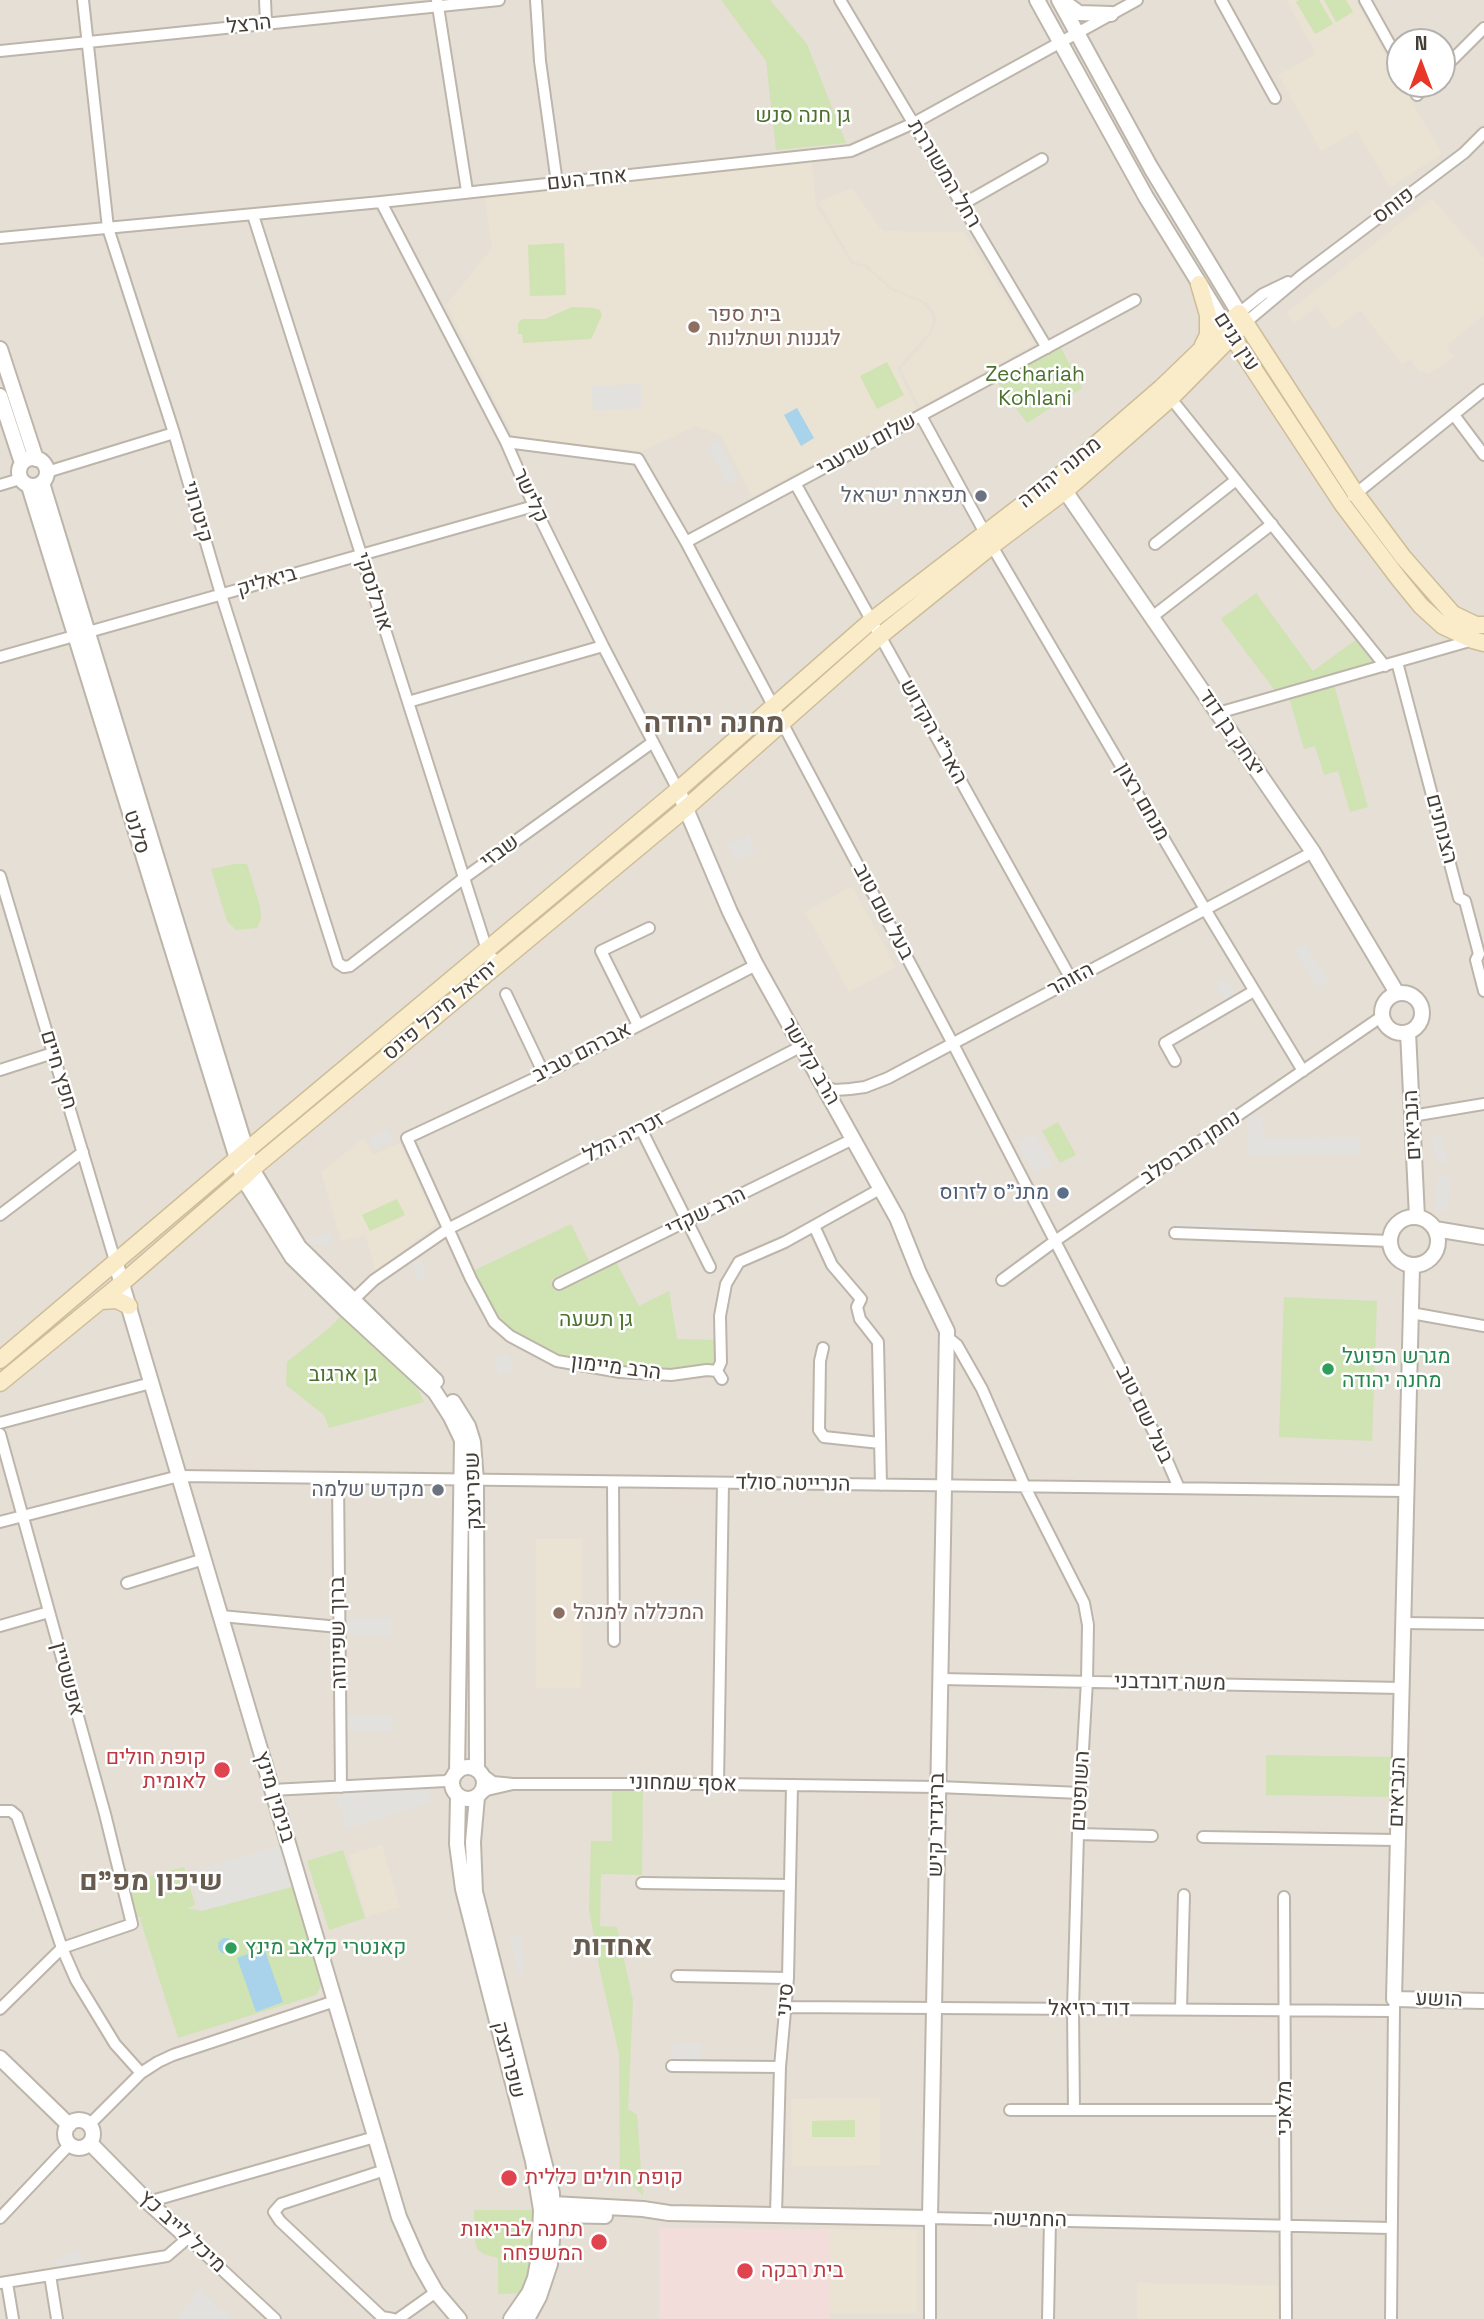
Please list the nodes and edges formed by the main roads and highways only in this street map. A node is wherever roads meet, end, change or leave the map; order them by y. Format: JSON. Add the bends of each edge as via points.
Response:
{"nodes":[{"id":1,"x":1199,"y":284,"type":"road end"},
{"id":2,"x":1242,"y":318,"type":"joint"},
{"id":3,"x":1228,"y":330,"type":"junction"},
{"id":4,"x":1202,"y":348,"type":"junction"},
{"id":5,"x":1061,"y":484,"type":"junction"},
{"id":6,"x":1350,"y":499,"type":"junction"},
{"id":7,"x":990,"y":539,"type":"junction"},
{"id":8,"x":871,"y":621,"type":"joint"},
{"id":9,"x":1484,"y":625,"type":"edge"},
{"id":10,"x":880,"y":636,"type":"joint"},
{"id":11,"x":1479,"y":642,"type":"edge"},
{"id":12,"x":100,"y":1301,"type":"junction"},
{"id":13,"x":129,"y":1306,"type":"road end"},
{"id":14,"x":0,"y":1360,"type":"edge"},
{"id":15,"x":0,"y":1383,"type":"edge"}],
"edges":[{"from":1,"to":4,"type":"main road","via":[[1209,325]]},
{"from":2,"to":3,"type":"main road","name":"פוחס"},
{"from":2,"to":6,"type":"main road","name":"עין גנים"},
{"from":3,"to":4,"type":"main road","name":"מחנה יהודה"},
{"from":3,"to":5,"type":"main road","name":"מחנה יהודה","via":[[1171,398]]},
{"from":3,"to":6,"type":"main road","name":"עין גנים"},
{"from":4,"to":5,"type":"main road","name":"מחנה יהודה"},
{"from":5,"to":7,"type":"main road","name":"מחנה יהודה"},
{"from":6,"to":9,"type":"main road","name":"עין גנים","via":[[1453,614]]},
{"from":6,"to":11,"type":"main road","name":"עין גנים","via":[[1421,606],[1443,626]]},
{"from":7,"to":8,"type":"main road","name":"מחנה יהודה"},
{"from":7,"to":10,"type":"main road","name":"מחנה יהודה"},
{"from":8,"to":14,"type":"main road","name":"יחיאל מיכל פינס","via":[[678,790]]},
{"from":10,"to":12,"type":"main road","name":"יחיאל מיכל פינס","via":[[686,808]]},
{"from":12,"to":13,"type":"main road","via":[[117,1300]]},
{"from":12,"to":15,"type":"main road","name":"יחיאל מיכל פינס"}]}
